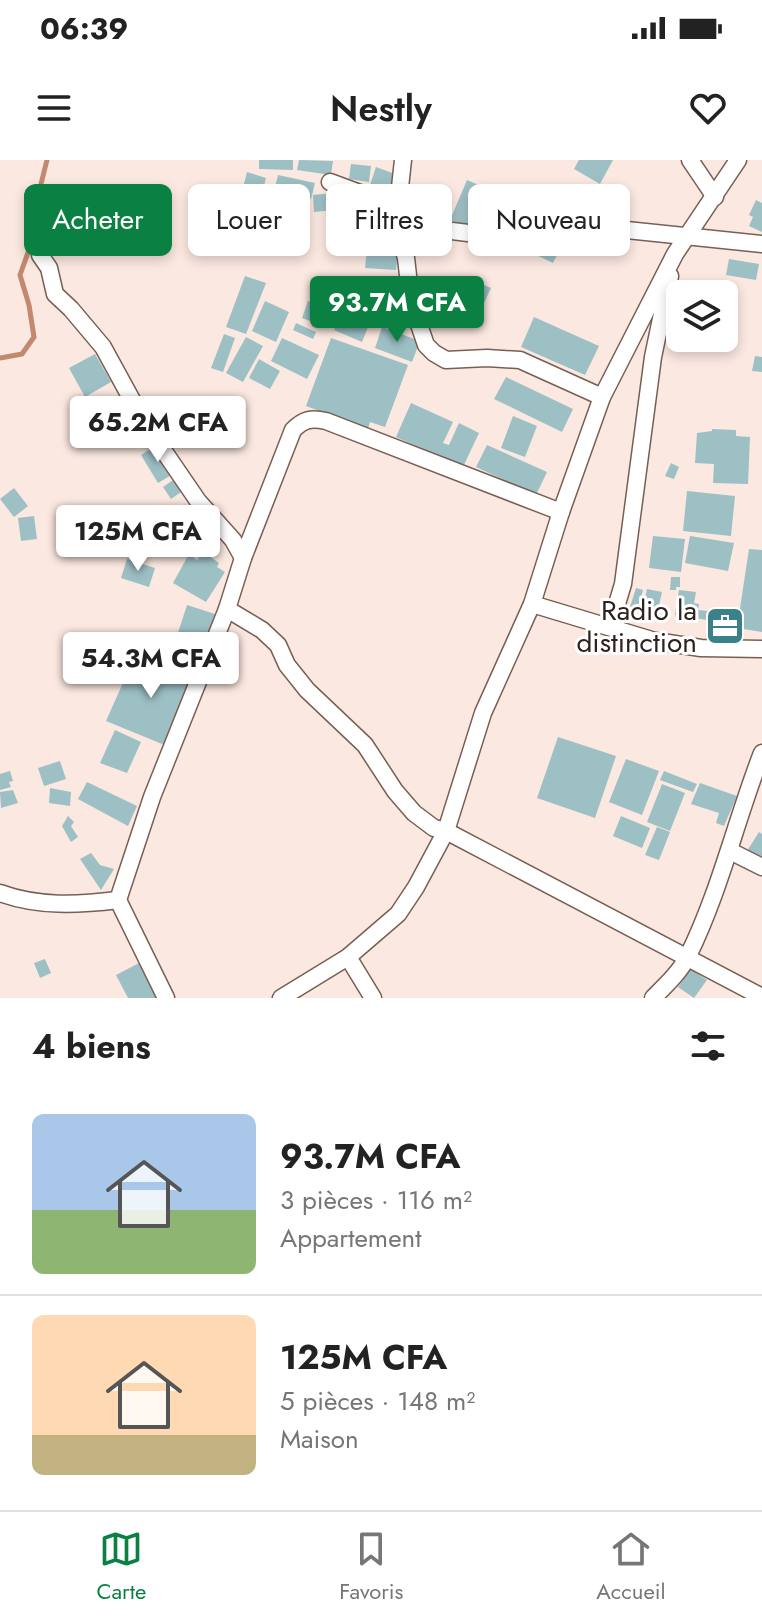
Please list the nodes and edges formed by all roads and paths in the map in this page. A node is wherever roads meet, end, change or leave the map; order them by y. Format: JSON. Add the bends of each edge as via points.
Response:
{"nodes":[{"id":1,"x":403,"y":160,"type":"edge"},
{"id":2,"x":690,"y":160,"type":"edge"},
{"id":3,"x":738,"y":160,"type":"edge"},
{"id":4,"x":330,"y":182,"type":"dead end"},
{"id":5,"x":335,"y":184,"type":"edge"},
{"id":6,"x":400,"y":184,"type":"edge"},
{"id":7,"x":715,"y":197,"type":"junction"},
{"id":8,"x":452,"y":231,"type":"edge"},
{"id":9,"x":688,"y":235,"type":"junction"},
{"id":10,"x":762,"y":244,"type":"edge"},
{"id":11,"x":675,"y":254,"type":"junction"},
{"id":12,"x":41,"y":256,"type":"edge"},
{"id":13,"x":405,"y":256,"type":"edge"},
{"id":14,"x":602,"y":397,"type":"junction"},
{"id":15,"x":561,"y":512,"type":"junction"},
{"id":16,"x":243,"y":558,"type":"junction"},
{"id":17,"x":532,"y":604,"type":"junction"},
{"id":18,"x":227,"y":609,"type":"junction"},
{"id":19,"x":610,"y":627,"type":"junction"},
{"id":20,"x":762,"y":649,"type":"edge"},
{"id":21,"x":762,"y":753,"type":"edge"},
{"id":22,"x":446,"y":831,"type":"junction"},
{"id":23,"x":730,"y":851,"type":"junction"},
{"id":24,"x":762,"y":867,"type":"edge"},
{"id":25,"x":0,"y":893,"type":"edge"},
{"id":26,"x":118,"y":900,"type":"junction"},
{"id":27,"x":348,"y":957,"type":"junction"},
{"id":28,"x":687,"y":957,"type":"junction"},
{"id":29,"x":762,"y":997,"type":"edge"},
{"id":30,"x":166,"y":998,"type":"edge"},
{"id":31,"x":281,"y":998,"type":"edge"},
{"id":32,"x":373,"y":998,"type":"edge"},
{"id":33,"x":653,"y":998,"type":"edge"}],
"edges":[{"from":1,"to":6,"type":"street"},
{"from":2,"to":7,"type":"street"},
{"from":3,"to":7,"type":"street"},
{"from":4,"to":5,"type":"street"},
{"from":7,"to":9,"type":"street"},
{"from":8,"to":9,"type":"street","via":[[476,234],[547,211],[588,226]]},
{"from":9,"to":10,"type":"street"},
{"from":9,"to":11,"type":"street"},
{"from":11,"to":14,"type":"street"},
{"from":11,"to":19,"type":"street","via":[[653,357],[623,584]]},
{"from":12,"to":16,"type":"street","via":[[55,294],[103,347],[144,422]]},
{"from":13,"to":14,"type":"street","via":[[411,301],[426,345],[434,353],[446,360],[520,360]]},
{"from":14,"to":15,"type":"street"},
{"from":15,"to":16,"type":"street","via":[[312,419],[293,430]]},
{"from":15,"to":17,"type":"street"},
{"from":16,"to":18,"type":"street"},
{"from":17,"to":19,"type":"street"},
{"from":17,"to":22,"type":"street","via":[[483,713]]},
{"from":18,"to":22,"type":"street","via":[[278,645],[307,690],[365,745],[404,802],[434,828]]},
{"from":18,"to":26,"type":"street","via":[[152,797]]},
{"from":19,"to":20,"type":"street","via":[[701,648]]},
{"from":21,"to":23,"type":"street"},
{"from":22,"to":27,"type":"street","via":[[398,914]]},
{"from":22,"to":28,"type":"street"},
{"from":23,"to":24,"type":"street"},
{"from":23,"to":28,"type":"street"},
{"from":25,"to":26,"type":"street","via":[[77,905]]},
{"from":26,"to":30,"type":"street"},
{"from":27,"to":31,"type":"street"},
{"from":27,"to":32,"type":"street"},
{"from":28,"to":29,"type":"street"},
{"from":28,"to":33,"type":"street"}]}
